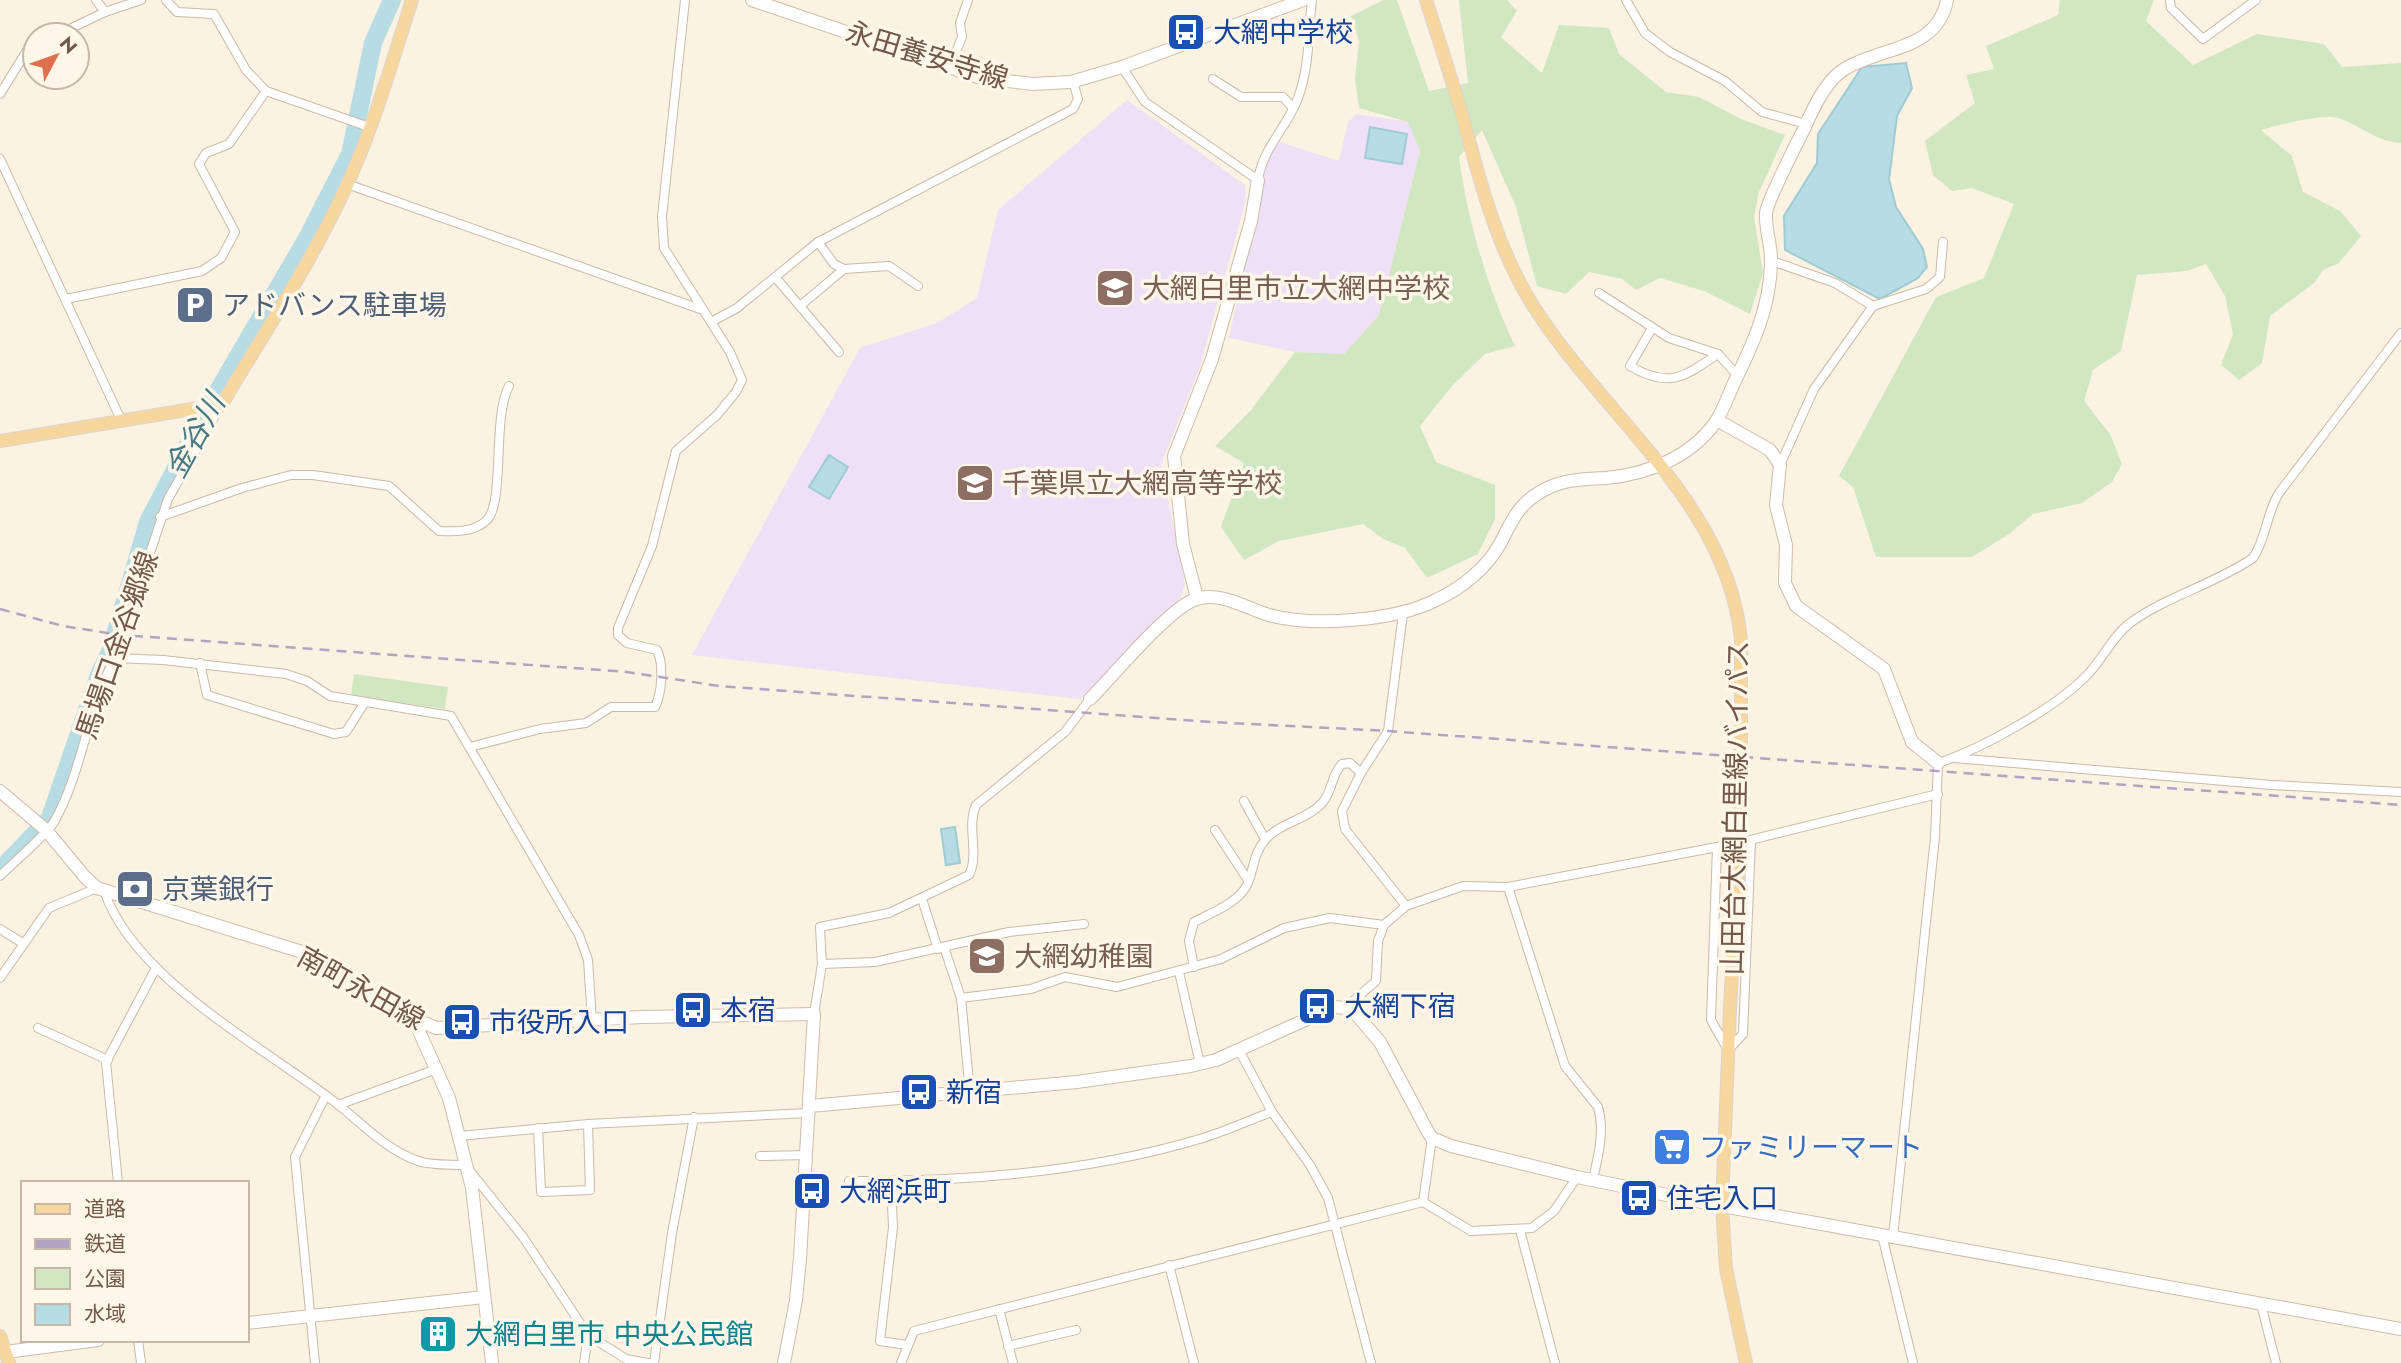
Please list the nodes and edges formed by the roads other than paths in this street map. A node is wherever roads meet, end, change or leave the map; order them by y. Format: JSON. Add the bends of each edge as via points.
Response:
{"nodes":[{"id":1,"x":96,"y":0,"type":"edge"},
{"id":2,"x":141,"y":0,"type":"edge"},
{"id":3,"x":166,"y":0,"type":"edge"},
{"id":4,"x":412,"y":0,"type":"edge"},
{"id":5,"x":685,"y":0,"type":"edge"},
{"id":6,"x":752,"y":0,"type":"edge"},
{"id":7,"x":968,"y":0,"type":"edge"},
{"id":8,"x":1303,"y":0,"type":"edge"},
{"id":9,"x":1312,"y":0,"type":"edge"},
{"id":10,"x":1426,"y":0,"type":"edge"},
{"id":11,"x":1626,"y":0,"type":"edge"},
{"id":12,"x":1947,"y":0,"type":"edge"},
{"id":13,"x":2169,"y":0,"type":"edge"},
{"id":14,"x":2256,"y":0,"type":"edge"},
{"id":15,"x":105,"y":12,"type":"junction"},
{"id":16,"x":86,"y":21,"type":"edge"},
{"id":17,"x":21,"y":60,"type":"edge"},
{"id":18,"x":950,"y":67,"type":"junction"},
{"id":19,"x":1122,"y":67,"type":"junction"},
{"id":20,"x":1213,"y":79,"type":"dead end"},
{"id":21,"x":1073,"y":81,"type":"junction"},
{"id":22,"x":265,"y":91,"type":"junction"},
{"id":23,"x":0,"y":94,"type":"edge"},
{"id":24,"x":1293,"y":107,"type":"junction"},
{"id":25,"x":1806,"y":124,"type":"junction"},
{"id":26,"x":369,"y":127,"type":"junction"},
{"id":27,"x":0,"y":159,"type":"edge"},
{"id":28,"x":1258,"y":180,"type":"junction"},
{"id":29,"x":347,"y":184,"type":"junction"},
{"id":30,"x":818,"y":242,"type":"junction"},
{"id":31,"x":1943,"y":242,"type":"dead end"},
{"id":32,"x":1772,"y":261,"type":"junction"},
{"id":33,"x":844,"y":269,"type":"junction"},
{"id":34,"x":775,"y":277,"type":"junction"},
{"id":35,"x":918,"y":286,"type":"dead end"},
{"id":36,"x":1599,"y":293,"type":"dead end"},
{"id":37,"x":66,"y":299,"type":"junction"},
{"id":38,"x":800,"y":306,"type":"junction"},
{"id":39,"x":1873,"y":306,"type":"junction"},
{"id":40,"x":700,"y":309,"type":"junction"},
{"id":41,"x":711,"y":322,"type":"junction"},
{"id":42,"x":1652,"y":328,"type":"junction"},
{"id":43,"x":2401,"y":332,"type":"edge"},
{"id":44,"x":839,"y":352,"type":"dead end"},
{"id":45,"x":1718,"y":354,"type":"junction"},
{"id":46,"x":1738,"y":376,"type":"junction"},
{"id":47,"x":509,"y":386,"type":"dead end"},
{"id":48,"x":222,"y":404,"type":"junction"},
{"id":49,"x":1717,"y":420,"type":"junction"},
{"id":50,"x":122,"y":422,"type":"junction"},
{"id":51,"x":0,"y":441,"type":"edge"},
{"id":52,"x":1661,"y":465,"type":"junction"},
{"id":53,"x":1780,"y":465,"type":"junction"},
{"id":54,"x":160,"y":517,"type":"junction"},
{"id":55,"x":1197,"y":598,"type":"junction"},
{"id":56,"x":1403,"y":613,"type":"junction"},
{"id":57,"x":115,"y":658,"type":"junction"},
{"id":58,"x":200,"y":663,"type":"junction"},
{"id":59,"x":1090,"y":699,"type":"joint"},
{"id":60,"x":365,"y":702,"type":"junction"},
{"id":61,"x":470,"y":747,"type":"junction"},
{"id":62,"x":1954,"y":758,"type":"junction"},
{"id":63,"x":1938,"y":763,"type":"junction"},
{"id":64,"x":1361,"y":773,"type":"junction"},
{"id":65,"x":0,"y":791,"type":"edge"},
{"id":66,"x":2401,"y":792,"type":"edge"},
{"id":67,"x":1938,"y":794,"type":"junction"},
{"id":68,"x":1244,"y":801,"type":"dead end"},
{"id":69,"x":46,"y":830,"type":"junction"},
{"id":70,"x":1216,"y":830,"type":"dead end"},
{"id":71,"x":1265,"y":839,"type":"junction"},
{"id":72,"x":1751,"y":840,"type":"junction"},
{"id":73,"x":1717,"y":847,"type":"junction"},
{"id":74,"x":0,"y":876,"type":"edge"},
{"id":75,"x":1248,"y":880,"type":"junction"},
{"id":76,"x":1508,"y":887,"type":"junction"},
{"id":77,"x":100,"y":889,"type":"junction"},
{"id":78,"x":922,"y":899,"type":"junction"},
{"id":79,"x":1406,"y":906,"type":"junction"},
{"id":80,"x":1084,"y":924,"type":"dead end"},
{"id":81,"x":1384,"y":925,"type":"junction"},
{"id":82,"x":0,"y":929,"type":"edge"},
{"id":83,"x":24,"y":944,"type":"junction"},
{"id":84,"x":941,"y":948,"type":"junction"},
{"id":85,"x":822,"y":964,"type":"junction"},
{"id":86,"x":1194,"y":967,"type":"junction"},
{"id":87,"x":156,"y":968,"type":"junction"},
{"id":88,"x":1179,"y":972,"type":"junction"},
{"id":89,"x":0,"y":978,"type":"edge"},
{"id":90,"x":961,"y":998,"type":"junction"},
{"id":91,"x":1345,"y":1008,"type":"junction"},
{"id":92,"x":814,"y":1014,"type":"junction"},
{"id":93,"x":414,"y":1020,"type":"junction"},
{"id":94,"x":592,"y":1021,"type":"junction"},
{"id":95,"x":38,"y":1028,"type":"dead end"},
{"id":96,"x":1239,"y":1050,"type":"junction"},
{"id":97,"x":1728,"y":1050,"type":"junction"},
{"id":98,"x":108,"y":1060,"type":"junction"},
{"id":99,"x":1200,"y":1064,"type":"junction"},
{"id":100,"x":434,"y":1070,"type":"junction"},
{"id":101,"x":970,"y":1093,"type":"junction"},
{"id":102,"x":325,"y":1097,"type":"junction"},
{"id":103,"x":338,"y":1105,"type":"junction"},
{"id":104,"x":810,"y":1109,"type":"junction"},
{"id":105,"x":1272,"y":1112,"type":"junction"},
{"id":106,"x":694,"y":1117,"type":"junction"},
{"id":107,"x":588,"y":1124,"type":"junction"},
{"id":108,"x":538,"y":1128,"type":"junction"},
{"id":109,"x":459,"y":1136,"type":"junction"},
{"id":110,"x":1432,"y":1138,"type":"junction"},
{"id":111,"x":807,"y":1155,"type":"junction"},
{"id":112,"x":760,"y":1156,"type":"dead end"},
{"id":113,"x":466,"y":1165,"type":"junction"},
{"id":114,"x":1577,"y":1177,"type":"junction"},
{"id":115,"x":1593,"y":1180,"type":"junction"},
{"id":116,"x":118,"y":1181,"type":"edge"},
{"id":117,"x":849,"y":1181,"type":"dead end"},
{"id":118,"x":891,"y":1182,"type":"junction"},
{"id":119,"x":1423,"y":1202,"type":"junction"},
{"id":120,"x":1722,"y":1206,"type":"junction"},
{"id":121,"x":1335,"y":1221,"type":"junction"},
{"id":122,"x":1520,"y":1230,"type":"junction"},
{"id":123,"x":1887,"y":1236,"type":"junction"},
{"id":124,"x":1169,"y":1265,"type":"junction"},
{"id":125,"x":484,"y":1297,"type":"junction"},
{"id":126,"x":2261,"y":1304,"type":"junction"},
{"id":127,"x":999,"y":1309,"type":"junction"},
{"id":128,"x":309,"y":1316,"type":"junction"},
{"id":129,"x":248,"y":1323,"type":"edge"},
{"id":130,"x":2401,"y":1329,"type":"edge"},
{"id":131,"x":1076,"y":1331,"type":"dead end"},
{"id":132,"x":588,"y":1335,"type":"junction"},
{"id":133,"x":0,"y":1336,"type":"edge"},
{"id":134,"x":86,"y":1342,"type":"edge"},
{"id":135,"x":138,"y":1342,"type":"edge"},
{"id":136,"x":907,"y":1345,"type":"junction"},
{"id":137,"x":1009,"y":1346,"type":"junction"},
{"id":138,"x":5,"y":1356,"type":"edge"},
{"id":139,"x":141,"y":1363,"type":"edge"},
{"id":140,"x":315,"y":1363,"type":"edge"},
{"id":141,"x":492,"y":1363,"type":"edge"},
{"id":142,"x":584,"y":1363,"type":"edge"},
{"id":143,"x":648,"y":1363,"type":"edge"},
{"id":144,"x":654,"y":1363,"type":"edge"},
{"id":145,"x":784,"y":1363,"type":"edge"},
{"id":146,"x":901,"y":1363,"type":"edge"},
{"id":147,"x":1013,"y":1363,"type":"edge"},
{"id":148,"x":1194,"y":1363,"type":"edge"},
{"id":149,"x":1371,"y":1363,"type":"edge"},
{"id":150,"x":1555,"y":1363,"type":"edge"},
{"id":151,"x":1746,"y":1363,"type":"edge"},
{"id":152,"x":1913,"y":1363,"type":"edge"},
{"id":153,"x":2276,"y":1363,"type":"edge"}],
"edges":[{"from":1,"to":15,"type":"street"},
{"from":2,"to":15,"type":"street"},
{"from":3,"to":22,"type":"street","via":[[177,12],[214,15],[246,70]]},
{"from":4,"to":26,"type":"main road"},
{"from":5,"to":40,"type":"street","via":[[663,238],[664,248]]},
{"from":6,"to":18,"type":"street","name":"永田養安寺線"},
{"from":7,"to":18,"type":"street","via":[[960,23],[962,37]]},
{"from":8,"to":19,"type":"street","name":"永田養安寺線"},
{"from":9,"to":24,"type":"street","via":[[1307,62]]},
{"from":10,"to":52,"type":"main road","name":"山田台大網白里線バイパス","via":[[1500,246],[1530,301],[1590,384]]},
{"from":11,"to":25,"type":"street","via":[[1645,33],[1670,52],[1724,81],[1762,112]]},
{"from":12,"to":25,"type":"street","via":[[1939,24],[1923,38],[1866,58],[1830,81]]},
{"from":13,"to":14,"type":"street","via":[[2171,8],[2203,39]]},
{"from":15,"to":16,"type":"street"},
{"from":17,"to":23,"type":"street"},
{"from":18,"to":21,"type":"street","name":"永田養安寺線","via":[[1014,83]]},
{"from":19,"to":21,"type":"street","name":"永田養安寺線"},
{"from":19,"to":28,"type":"street","via":[[1146,102]]},
{"from":20,"to":24,"type":"street","via":[[1241,97],[1283,97]]},
{"from":21,"to":30,"type":"street","via":[[1079,99],[1064,115]]},
{"from":22,"to":26,"type":"street"},
{"from":22,"to":37,"type":"street","via":[[229,144],[206,153],[199,164],[235,232],[221,258],[202,271]]},
{"from":24,"to":28,"type":"street","via":[[1262,159]]},
{"from":25,"to":32,"type":"street","via":[[1766,213]]},
{"from":26,"to":29,"type":"main road"},
{"from":27,"to":37,"type":"street"},
{"from":28,"to":55,"type":"street","via":[[1212,359],[1174,456],[1183,544]]},
{"from":29,"to":40,"type":"street"},
{"from":29,"to":48,"type":"main road","via":[[327,227]]},
{"from":30,"to":33,"type":"street","via":[[834,264]]},
{"from":30,"to":34,"type":"street"},
{"from":31,"to":39,"type":"street","via":[[1940,277],[1926,289]]},
{"from":32,"to":39,"type":"street","via":[[1835,283]]},
{"from":32,"to":46,"type":"street","via":[[1761,327]]},
{"from":33,"to":35,"type":"street","via":[[889,267]]},
{"from":33,"to":38,"type":"street"},
{"from":34,"to":38,"type":"street"},
{"from":34,"to":41,"type":"street","via":[[737,308]]},
{"from":36,"to":42,"type":"street"},
{"from":37,"to":50,"type":"street"},
{"from":38,"to":44,"type":"street"},
{"from":39,"to":53,"type":"street","via":[[1814,389]]},
{"from":40,"to":41,"type":"street"},
{"from":41,"to":61,"type":"street","via":[[742,380],[717,415],[676,451],[652,546],[618,628],[618,635],[627,643],[657,650],[661,657],[660,698],[655,707],[611,708],[586,723]]},
{"from":42,"to":45,"type":"street"},
{"from":42,"to":45,"type":"street","via":[[1630,366],[1645,375],[1671,381]]},
{"from":43,"to":62,"type":"street","via":[[2279,493],[2264,542],[2253,558],[2130,624],[2089,674],[2038,714]]},
{"from":45,"to":46,"type":"street"},
{"from":46,"to":49,"type":"street"},
{"from":47,"to":54,"type":"street","via":[[500,414],[494,505],[488,520],[476,527],[439,531],[389,486],[313,475],[290,475],[242,488]]},
{"from":48,"to":50,"type":"main road"},
{"from":48,"to":54,"type":"street","name":"馬場口金谷郷線"},
{"from":49,"to":52,"type":"street","via":[[1685,452]]},
{"from":49,"to":53,"type":"street","via":[[1770,450]]},
{"from":50,"to":51,"type":"main road"},
{"from":52,"to":56,"type":"street","via":[[1640,474],[1550,487],[1519,507],[1483,567],[1436,601]]},
{"from":52,"to":97,"type":"main road","name":"山田台大網白里線バイパス","bridge":true,"via":[[1721,562],[1739,614],[1741,813]]},
{"from":53,"to":63,"type":"street","via":[[1776,505],[1786,545],[1786,583],[1796,606],[1884,669],[1912,742]]},
{"from":54,"to":57,"type":"street","name":"馬場口金谷郷線"},
{"from":55,"to":56,"type":"street","via":[[1221,598],[1296,620]]},
{"from":55,"to":59,"type":"street","via":[[1176,611]]},
{"from":56,"to":64,"type":"street","via":[[1388,731]]},
{"from":57,"to":58,"type":"street"},
{"from":57,"to":69,"type":"street","name":"馬場口金谷郷線","via":[[104,678],[76,768],[53,824]]},
{"from":58,"to":60,"type":"street","via":[[286,674],[330,696]]},
{"from":58,"to":60,"type":"street","via":[[207,695],[334,734],[346,732]]},
{"from":59,"to":78,"type":"street","via":[[1065,732],[976,805],[971,817],[973,866],[969,875]]},
{"from":60,"to":61,"type":"street","via":[[451,716]]},
{"from":61,"to":94,"type":"street","via":[[579,935],[588,960]]},
{"from":62,"to":63,"type":"street"},
{"from":62,"to":66,"type":"street"},
{"from":63,"to":67,"type":"street"},
{"from":64,"to":71,"type":"street","via":[[1350,763],[1342,764],[1322,804]]},
{"from":64,"to":79,"type":"street","via":[[1342,811],[1345,829]]},
{"from":65,"to":69,"type":"street"},
{"from":67,"to":72,"type":"street"},
{"from":67,"to":123,"type":"street"},
{"from":68,"to":71,"type":"street"},
{"from":69,"to":74,"type":"street","name":"馬場口金谷郷線"},
{"from":69,"to":77,"type":"street"},
{"from":70,"to":75,"type":"street"},
{"from":71,"to":75,"type":"street"},
{"from":72,"to":73,"type":"street"},
{"from":72,"to":97,"type":"street","via":[[1743,1034]]},
{"from":73,"to":76,"type":"street"},
{"from":73,"to":97,"type":"street","via":[[1711,1020]]},
{"from":75,"to":86,"type":"street","via":[[1235,899],[1194,922],[1189,941]]},
{"from":76,"to":79,"type":"street","via":[[1463,886]]},
{"from":76,"to":115,"type":"street","via":[[1565,1066],[1598,1107],[1600,1145]]},
{"from":77,"to":83,"type":"street","via":[[49,908]]},
{"from":77,"to":87,"type":"street","via":[[123,928]]},
{"from":77,"to":93,"type":"street","name":"南町永田線","via":[[302,952]]},
{"from":78,"to":84,"type":"street"},
{"from":78,"to":85,"type":"street","via":[[889,913],[820,927]]},
{"from":79,"to":81,"type":"street"},
{"from":80,"to":84,"type":"street","via":[[1009,932]]},
{"from":81,"to":86,"type":"street","via":[[1330,918],[1284,928]]},
{"from":81,"to":91,"type":"street","via":[[1378,941],[1376,981]]},
{"from":82,"to":83,"type":"street"},
{"from":83,"to":89,"type":"street"},
{"from":84,"to":85,"type":"street","via":[[876,962]]},
{"from":84,"to":90,"type":"street"},
{"from":85,"to":92,"type":"street"},
{"from":86,"to":88,"type":"street"},
{"from":87,"to":98,"type":"street"},
{"from":87,"to":102,"type":"street"},
{"from":88,"to":90,"type":"street","via":[[1117,987],[1065,977],[1031,989]]},
{"from":88,"to":99,"type":"street"},
{"from":90,"to":101,"type":"street"},
{"from":91,"to":96,"type":"street","via":[[1334,1007]]},
{"from":91,"to":110,"type":"street","via":[[1380,1042]]},
{"from":92,"to":94,"type":"street","name":"南町永田線"},
{"from":92,"to":104,"type":"street"},
{"from":93,"to":94,"type":"street","name":"南町永田線","via":[[436,1028]]},
{"from":93,"to":100,"type":"street"},
{"from":95,"to":98,"type":"street"},
{"from":96,"to":99,"type":"street"},
{"from":96,"to":105,"type":"street"},
{"from":97,"to":120,"type":"main road","name":"山田台大網白里線バイパス"},
{"from":98,"to":116,"type":"street"},
{"from":99,"to":101,"type":"street"},
{"from":100,"to":103,"type":"street"},
{"from":100,"to":109,"type":"street","via":[[449,1098]]},
{"from":101,"to":104,"type":"street"},
{"from":102,"to":103,"type":"street"},
{"from":102,"to":128,"type":"street","via":[[295,1157]]},
{"from":103,"to":113,"type":"street","via":[[373,1135],[418,1161]]},
{"from":104,"to":106,"type":"street"},
{"from":104,"to":111,"type":"street"},
{"from":105,"to":118,"type":"street","via":[[1204,1138],[1101,1162]]},
{"from":105,"to":121,"type":"street","via":[[1310,1165]]},
{"from":106,"to":107,"type":"street"},
{"from":106,"to":144,"type":"street"},
{"from":107,"to":108,"type":"street"},
{"from":107,"to":108,"type":"street","via":[[590,1190],[541,1192]]},
{"from":108,"to":109,"type":"street"},
{"from":109,"to":113,"type":"street"},
{"from":110,"to":114,"type":"street"},
{"from":110,"to":119,"type":"street"},
{"from":111,"to":112,"type":"street"},
{"from":111,"to":145,"type":"street","via":[[796,1300]]},
{"from":113,"to":125,"type":"street"},
{"from":113,"to":132,"type":"street","via":[[523,1237]]},
{"from":114,"to":115,"type":"street"},
{"from":114,"to":122,"type":"street","via":[[1545,1221]]},
{"from":115,"to":120,"type":"street"},
{"from":117,"to":118,"type":"street"},
{"from":118,"to":136,"type":"street","via":[[893,1227],[880,1341]]},
{"from":119,"to":121,"type":"street"},
{"from":119,"to":122,"type":"street","via":[[1471,1231]]},
{"from":120,"to":123,"type":"street"},
{"from":120,"to":151,"type":"main road","name":"山田台大網白里線バイパス","via":[[1726,1269]]},
{"from":121,"to":124,"type":"street"},
{"from":121,"to":149,"type":"street"},
{"from":122,"to":150,"type":"street"},
{"from":123,"to":126,"type":"street"},
{"from":123,"to":152,"type":"street"},
{"from":124,"to":127,"type":"street"},
{"from":124,"to":148,"type":"street"},
{"from":125,"to":128,"type":"street"},
{"from":125,"to":141,"type":"street"},
{"from":126,"to":130,"type":"street"},
{"from":126,"to":153,"type":"street"},
{"from":127,"to":136,"type":"street","via":[[914,1331]]},
{"from":127,"to":137,"type":"street"},
{"from":128,"to":129,"type":"street"},
{"from":128,"to":140,"type":"street"},
{"from":131,"to":137,"type":"street"},
{"from":132,"to":142,"type":"street"},
{"from":132,"to":143,"type":"street","via":[[626,1359]]},
{"from":133,"to":138,"type":"main road"},
{"from":134,"to":138,"type":"street"},
{"from":135,"to":139,"type":"street"},
{"from":136,"to":146,"type":"street"},
{"from":137,"to":147,"type":"street"}]}
